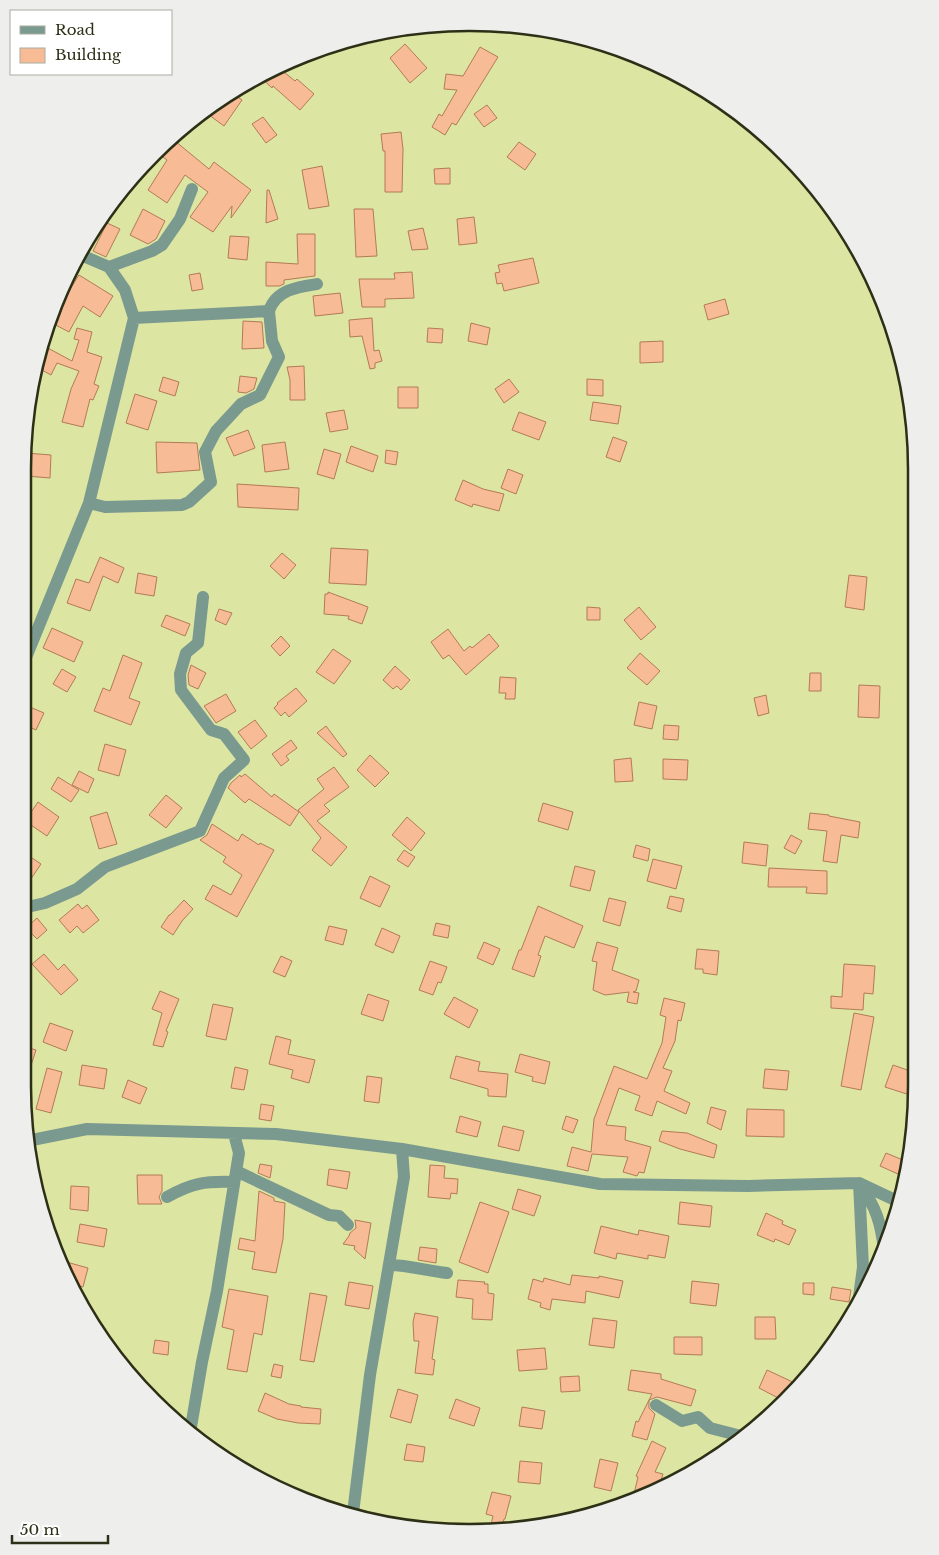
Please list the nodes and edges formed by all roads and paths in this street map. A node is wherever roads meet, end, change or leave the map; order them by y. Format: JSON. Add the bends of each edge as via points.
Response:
{"nodes":[{"id":1,"x":192,"y":190,"type":"dead end"},
{"id":2,"x":86,"y":257,"type":"edge"},
{"id":3,"x":109,"y":267,"type":"junction"},
{"id":4,"x":317,"y":284,"type":"dead end"},
{"id":5,"x":269,"y":311,"type":"junction"},
{"id":6,"x":134,"y":318,"type":"junction"},
{"id":7,"x":89,"y":503,"type":"junction"},
{"id":8,"x":203,"y":598,"type":"dead end"},
{"id":9,"x":31,"y":645,"type":"edge"},
{"id":10,"x":31,"y":906,"type":"edge"},
{"id":11,"x":234,"y":1134,"type":"junction"},
{"id":12,"x":35,"y":1139,"type":"edge"},
{"id":13,"x":402,"y":1149,"type":"junction"},
{"id":14,"x":235,"y":1176,"type":"junction"},
{"id":15,"x":858,"y":1182,"type":"junction"},
{"id":16,"x":167,"y":1197,"type":"dead end"},
{"id":17,"x":893,"y":1199,"type":"edge"},
{"id":18,"x":348,"y":1224,"type":"dead end"},
{"id":19,"x":882,"y":1232,"type":"edge"},
{"id":20,"x":389,"y":1265,"type":"junction"},
{"id":21,"x":448,"y":1273,"type":"dead end"},
{"id":22,"x":861,"y":1283,"type":"edge"},
{"id":23,"x":656,"y":1405,"type":"dead end"},
{"id":24,"x":191,"y":1423,"type":"edge"},
{"id":25,"x":734,"y":1434,"type":"edge"},
{"id":26,"x":354,"y":1508,"type":"edge"}],
"edges":[{"from":1,"to":3,"type":"street","via":[[180,218],[162,245]]},
{"from":2,"to":3,"type":"street"},
{"from":3,"to":6,"type":"street","via":[[125,290]]},
{"from":4,"to":5,"type":"street","via":[[299,286],[282,294],[272,302]]},
{"from":5,"to":6,"type":"street"},
{"from":5,"to":7,"type":"street","via":[[272,341],[279,357],[260,395],[241,404],[216,431],[205,452],[211,482],[182,505],[105,507]]},
{"from":6,"to":7,"type":"street"},
{"from":7,"to":9,"type":"street"},
{"from":8,"to":10,"type":"street","via":[[198,643],[186,653],[180,674],[181,690],[211,730],[224,734],[244,760],[224,778],[200,831],[105,867],[77,889]]},
{"from":11,"to":12,"type":"street","via":[[87,1129]]},
{"from":11,"to":13,"type":"street","via":[[276,1134]]},
{"from":11,"to":14,"type":"street","via":[[239,1153]]},
{"from":13,"to":15,"type":"street","via":[[600,1184],[748,1186]]},
{"from":13,"to":20,"type":"street","via":[[404,1177]]},
{"from":14,"to":16,"type":"street","via":[[184,1187]]},
{"from":14,"to":18,"type":"street","via":[[339,1216]]},
{"from":14,"to":24,"type":"street"},
{"from":15,"to":17,"type":"street"},
{"from":15,"to":19,"type":"street","via":[[872,1200]]},
{"from":15,"to":22,"type":"street","via":[[863,1267]]},
{"from":20,"to":21,"type":"street"},
{"from":20,"to":26,"type":"street","via":[[370,1375]]},
{"from":23,"to":25,"type":"street","via":[[682,1421],[698,1417],[710,1428]]}]}
